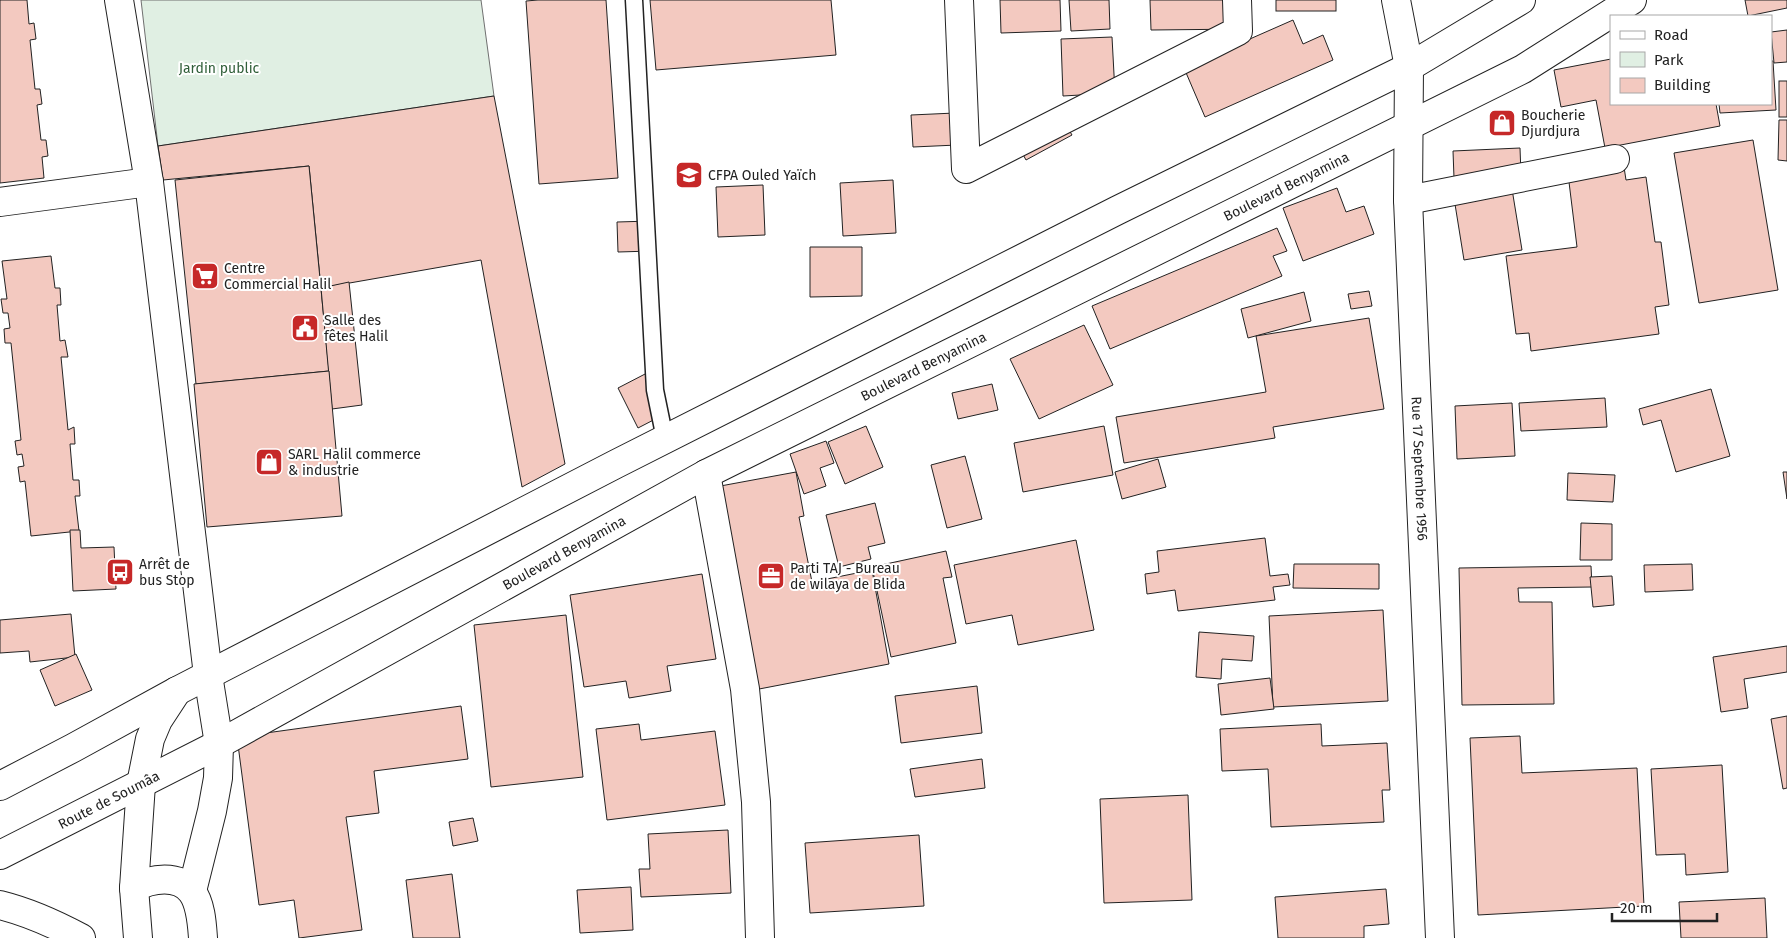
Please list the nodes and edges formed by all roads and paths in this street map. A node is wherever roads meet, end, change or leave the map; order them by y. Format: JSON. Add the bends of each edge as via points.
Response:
{"nodes":[{"id":1,"x":119,"y":0,"type":"edge"},
{"id":2,"x":634,"y":0,"type":"edge"},
{"id":3,"x":959,"y":0,"type":"edge"},
{"id":4,"x":1237,"y":0,"type":"edge"},
{"id":5,"x":1396,"y":0,"type":"edge"},
{"id":6,"x":1520,"y":0,"type":"edge"},
{"id":7,"x":1632,"y":0,"type":"edge"},
{"id":8,"x":1409,"y":67,"type":"junction"},
{"id":9,"x":1408,"y":128,"type":"junction"},
{"id":10,"x":1615,"y":159,"type":"dead end"},
{"id":11,"x":149,"y":182,"type":"junction"},
{"id":12,"x":1408,"y":200,"type":"junction"},
{"id":13,"x":0,"y":202,"type":"edge"},
{"id":14,"x":666,"y":439,"type":"junction"},
{"id":15,"x":706,"y":474,"type":"junction"},
{"id":16,"x":208,"y":675,"type":"junction"},
{"id":17,"x":177,"y":691,"type":"junction"},
{"id":18,"x":219,"y":744,"type":"junction"},
{"id":19,"x":141,"y":784,"type":"junction"},
{"id":20,"x":0,"y":786,"type":"edge"},
{"id":21,"x":0,"y":855,"type":"edge"},
{"id":22,"x":134,"y":888,"type":"junction"},
{"id":23,"x":192,"y":891,"type":"junction"},
{"id":24,"x":0,"y":905,"type":"edge"},
{"id":25,"x":81,"y":938,"type":"edge"},
{"id":26,"x":138,"y":938,"type":"edge"},
{"id":27,"x":202,"y":938,"type":"edge"},
{"id":28,"x":760,"y":938,"type":"edge"},
{"id":29,"x":1440,"y":938,"type":"edge"}],
"edges":[{"from":1,"to":11,"type":"main road"},
{"from":2,"to":14,"type":"lane","via":[[655,390]]},
{"from":3,"to":4,"type":"main road","via":[[966,169],[1238,31]]},
{"from":5,"to":8,"type":"main road","name":"Rue 17 Septembre 1956"},
{"from":6,"to":8,"type":"main road"},
{"from":7,"to":9,"type":"main road","name":"Boulevard Benyamina","via":[[1523,70]]},
{"from":8,"to":9,"type":"main road","name":"Rue 17 Septembre 1956"},
{"from":8,"to":14,"type":"main road"},
{"from":9,"to":12,"type":"main road","name":"Rue 17 Septembre 1956"},
{"from":9,"to":15,"type":"main road","name":"Boulevard Benyamina"},
{"from":10,"to":12,"type":"main road"},
{"from":11,"to":13,"type":"main road"},
{"from":11,"to":16,"type":"main road"},
{"from":12,"to":29,"type":"main road","name":"Rue 17 Septembre 1956"},
{"from":14,"to":16,"type":"main road"},
{"from":15,"to":18,"type":"main road","name":"Boulevard Benyamina"},
{"from":15,"to":28,"type":"main road","via":[[744,689],[756,802]]},
{"from":16,"to":17,"type":"main road"},
{"from":16,"to":18,"type":"main road"},
{"from":17,"to":19,"type":"main road","via":[[150,739]]},
{"from":17,"to":20,"type":"main road"},
{"from":18,"to":19,"type":"main road","name":"Route de Soumâa"},
{"from":18,"to":23,"type":"main road","via":[[218,778],[212,811]]},
{"from":19,"to":21,"type":"main road","name":"Route de Soumâa"},
{"from":19,"to":22,"type":"main road"},
{"from":22,"to":23,"type":"main road","via":[[158,879],[182,884]]},
{"from":22,"to":26,"type":"main road"},
{"from":23,"to":27,"type":"main road"},
{"from":24,"to":25,"type":"main road","via":[[61,927]]}]}
